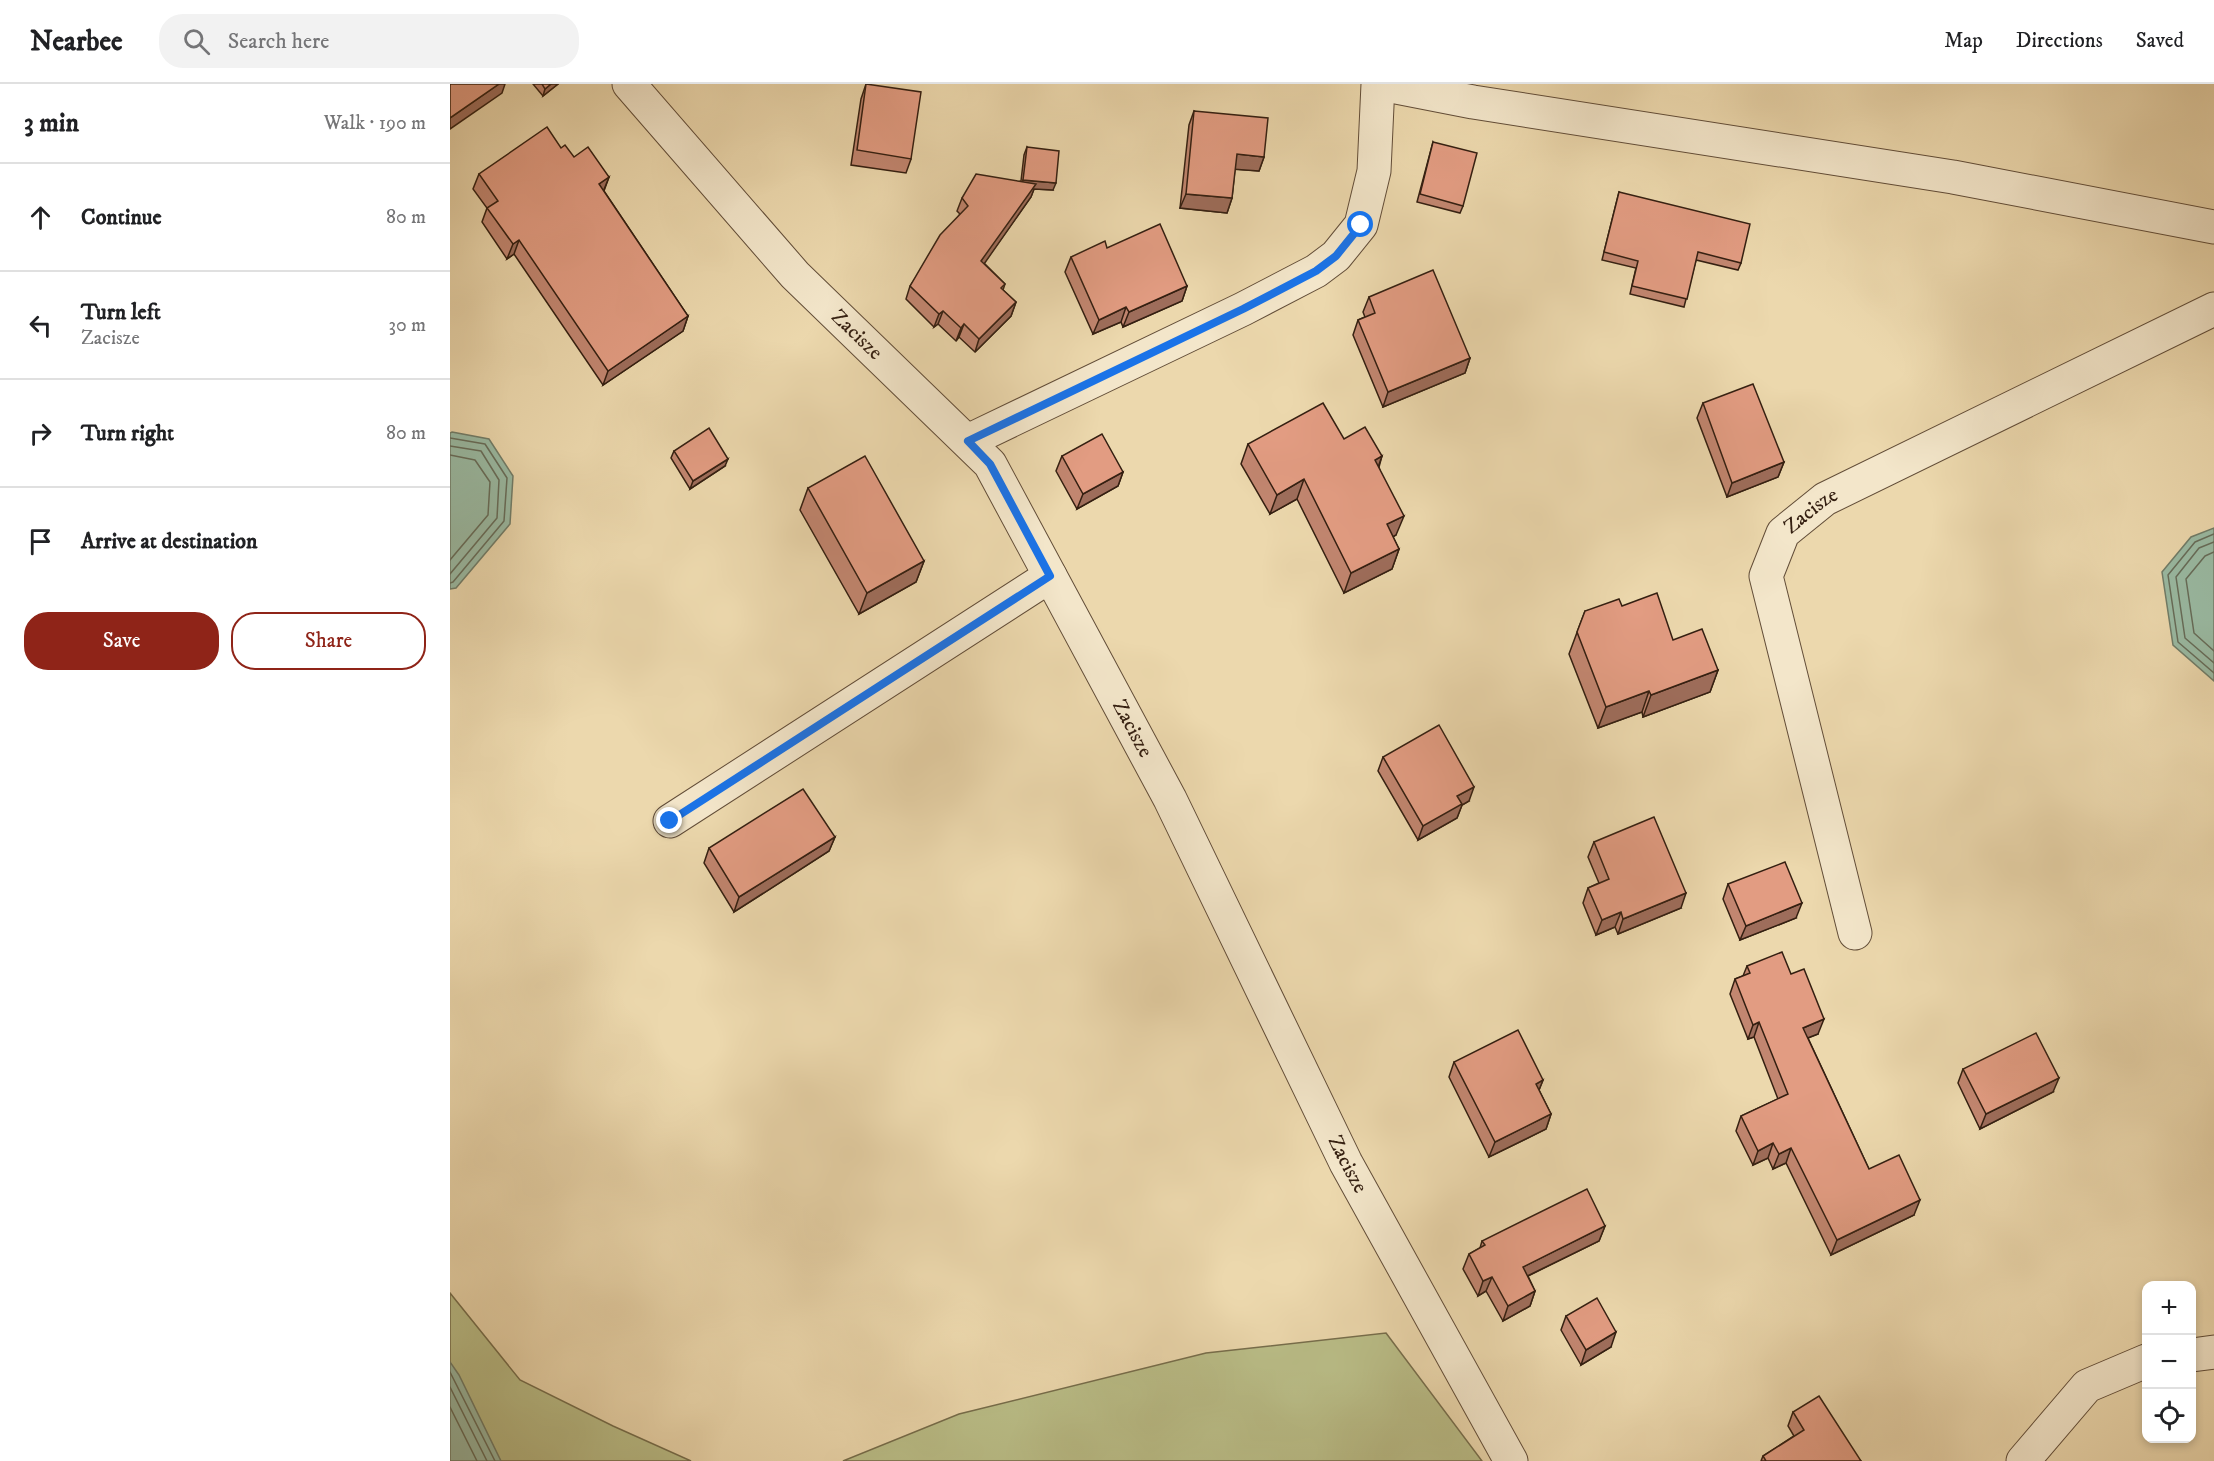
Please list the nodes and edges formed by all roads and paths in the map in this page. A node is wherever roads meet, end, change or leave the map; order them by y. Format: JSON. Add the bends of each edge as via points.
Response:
{"nodes":[{"id":1,"x":629,"y":84,"type":"edge"},
{"id":2,"x":1380,"y":84,"type":"edge"},
{"id":3,"x":2214,"y":227,"type":"edge"},
{"id":4,"x":2214,"y":309,"type":"edge"},
{"id":5,"x":968,"y":441,"type":"junction"},
{"id":6,"x":1050,"y":576,"type":"junction"},
{"id":7,"x":670,"y":821,"type":"dead end"},
{"id":8,"x":1855,"y":933,"type":"dead end"},
{"id":9,"x":2214,"y":1352,"type":"edge"},
{"id":10,"x":2196,"y":1354,"type":"edge"},
{"id":11,"x":2142,"y":1363,"type":"edge"},
{"id":12,"x":1511,"y":1461,"type":"edge"},
{"id":13,"x":2023,"y":1461,"type":"edge"}],
"edges":[{"from":1,"to":5,"type":"street","name":"Zacisze","via":[[795,275]]},
{"from":2,"to":3,"type":"street","via":[[1953,177]]},
{"from":2,"to":5,"type":"street","via":[[1374,171],[1361,225],[1336,256],[1316,271],[1243,309]]},
{"from":4,"to":8,"type":"street","name":"Zacisze","via":[[1826,499],[1783,533],[1766,576]]},
{"from":5,"to":6,"type":"street","name":"Zacisze","via":[[990,464]]},
{"from":6,"to":7,"type":"street"},
{"from":6,"to":12,"type":"street","name":"Zacisze","via":[[1170,799],[1347,1163]]},
{"from":9,"to":10,"type":"street"},
{"from":11,"to":13,"type":"street","via":[[2087,1386]]}]}
